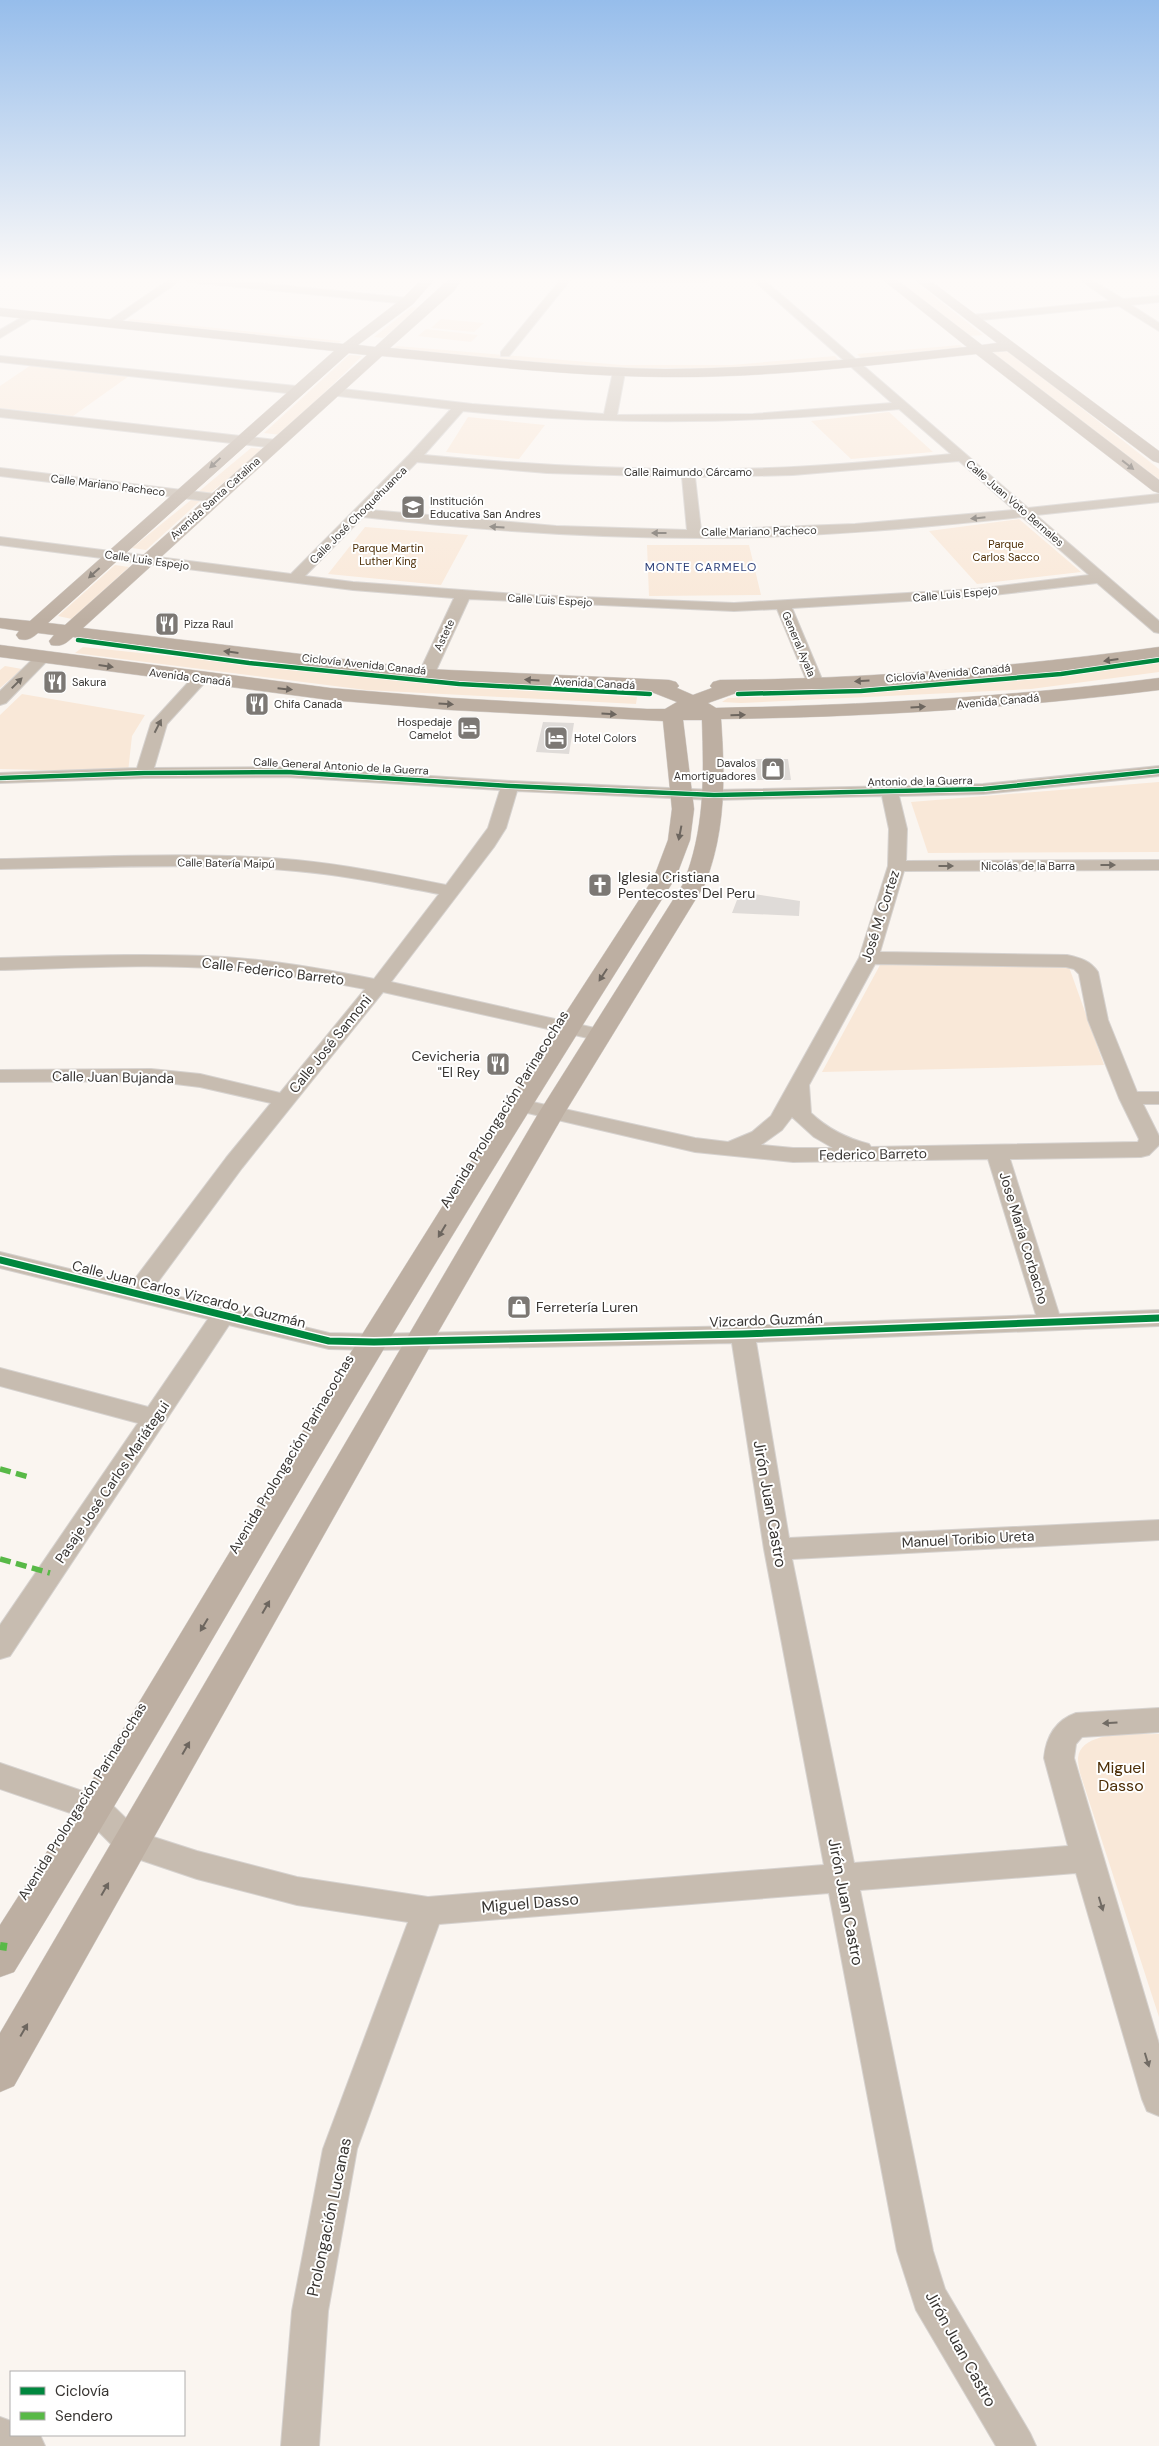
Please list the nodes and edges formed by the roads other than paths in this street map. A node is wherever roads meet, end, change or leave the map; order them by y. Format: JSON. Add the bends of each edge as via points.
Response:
{"nodes":[{"id":1,"x":293,"y":393,"type":"edge"},
{"id":2,"x":333,"y":393,"type":"edge"},
{"id":3,"x":344,"y":393,"type":"edge"},
{"id":4,"x":615,"y":393,"type":"edge"},
{"id":5,"x":888,"y":393,"type":"edge"},
{"id":6,"x":1035,"y":393,"type":"edge"},
{"id":7,"x":1073,"y":393,"type":"edge"},
{"id":8,"x":461,"y":406,"type":"junction"},
{"id":9,"x":903,"y":406,"type":"junction"},
{"id":10,"x":0,"y":413,"type":"edge"},
{"id":11,"x":610,"y":417,"type":"junction"},
{"id":12,"x":241,"y":440,"type":"junction"},
{"id":13,"x":276,"y":444,"type":"junction"},
{"id":14,"x":962,"y":457,"type":"junction"},
{"id":15,"x":414,"y":458,"type":"junction"},
{"id":16,"x":1159,"y":458,"type":"edge"},
{"id":17,"x":0,"y":472,"type":"edge"},
{"id":18,"x":688,"y":473,"type":"junction"},
{"id":19,"x":1159,"y":488,"type":"edge"},
{"id":20,"x":182,"y":494,"type":"junction"},
{"id":21,"x":215,"y":498,"type":"junction"},
{"id":22,"x":1159,"y":498,"type":"edge"},
{"id":23,"x":1027,"y":512,"type":"junction"},
{"id":24,"x":359,"y":513,"type":"junction"},
{"id":25,"x":694,"y":533,"type":"junction"},
{"id":26,"x":0,"y":541,"type":"edge"},
{"id":27,"x":114,"y":555,"type":"junction"},
{"id":28,"x":146,"y":560,"type":"junction"},
{"id":29,"x":1102,"y":578,"type":"junction"},
{"id":30,"x":294,"y":579,"type":"junction"},
{"id":31,"x":463,"y":595,"type":"junction"},
{"id":32,"x":783,"y":605,"type":"junction"},
{"id":33,"x":0,"y":623,"type":"edge"},
{"id":34,"x":33,"y":627,"type":"junction"},
{"id":35,"x":1159,"y":629,"type":"edge"},
{"id":36,"x":66,"y":632,"type":"junction"},
{"id":37,"x":3,"y":654,"type":"edge"},
{"id":38,"x":1159,"y":654,"type":"edge"},
{"id":39,"x":42,"y":658,"type":"junction"},
{"id":40,"x":426,"y":675,"type":"junction"},
{"id":41,"x":200,"y":678,"type":"junction"},
{"id":42,"x":816,"y":684,"type":"junction"},
{"id":43,"x":1159,"y":684,"type":"edge"},
{"id":44,"x":651,"y":685,"type":"junction"},
{"id":45,"x":736,"y":686,"type":"junction"},
{"id":46,"x":0,"y":700,"type":"edge"},
{"id":47,"x":692,"y":711,"type":"junction"},
{"id":48,"x":1159,"y":772,"type":"edge"},
{"id":49,"x":144,"y":773,"type":"junction"},
{"id":50,"x":0,"y":778,"type":"edge"},
{"id":51,"x":510,"y":786,"type":"junction"},
{"id":52,"x":889,"y":791,"type":"junction"},
{"id":53,"x":682,"y":795,"type":"junction"},
{"id":54,"x":714,"y":795,"type":"junction"},
{"id":55,"x":0,"y":864,"type":"edge"},
{"id":56,"x":1159,"y":865,"type":"edge"},
{"id":57,"x":897,"y":866,"type":"junction"},
{"id":58,"x":450,"y":891,"type":"junction"},
{"id":59,"x":869,"y":958,"type":"junction"},
{"id":60,"x":0,"y":964,"type":"edge"},
{"id":61,"x":378,"y":986,"type":"junction"},
{"id":62,"x":569,"y":1028,"type":"junction"},
{"id":63,"x":600,"y":1035,"type":"junction"},
{"id":64,"x":0,"y":1076,"type":"edge"},
{"id":65,"x":799,"y":1085,"type":"junction"},
{"id":66,"x":1129,"y":1098,"type":"junction"},
{"id":67,"x":1159,"y":1098,"type":"edge"},
{"id":68,"x":284,"y":1100,"type":"junction"},
{"id":69,"x":519,"y":1105,"type":"junction"},
{"id":70,"x":551,"y":1114,"type":"junction"},
{"id":71,"x":725,"y":1149,"type":"junction"},
{"id":72,"x":997,"y":1152,"type":"junction"},
{"id":73,"x":884,"y":1154,"type":"junction"},
{"id":74,"x":0,"y":1260,"type":"edge"},
{"id":75,"x":136,"y":1295,"type":"junction"},
{"id":76,"x":223,"y":1315,"type":"junction"},
{"id":77,"x":1159,"y":1318,"type":"edge"},
{"id":78,"x":1050,"y":1323,"type":"junction"},
{"id":79,"x":743,"y":1334,"type":"junction"},
{"id":80,"x":418,"y":1341,"type":"junction"},
{"id":81,"x":374,"y":1342,"type":"junction"},
{"id":82,"x":0,"y":1377,"type":"edge"},
{"id":83,"x":154,"y":1418,"type":"junction"},
{"id":84,"x":1159,"y":1530,"type":"edge"},
{"id":85,"x":777,"y":1549,"type":"junction"},
{"id":86,"x":0,"y":1648,"type":"edge"},
{"id":87,"x":1159,"y":1720,"type":"edge"},
{"id":88,"x":0,"y":1776,"type":"edge"},
{"id":89,"x":95,"y":1808,"type":"junction"},
{"id":90,"x":131,"y":1843,"type":"junction"},
{"id":91,"x":1087,"y":1858,"type":"junction"},
{"id":92,"x":841,"y":1878,"type":"junction"},
{"id":93,"x":428,"y":1912,"type":"junction"},
{"id":94,"x":2,"y":1951,"type":"edge"},
{"id":95,"x":0,"y":2072,"type":"edge"},
{"id":96,"x":1159,"y":2099,"type":"edge"},
{"id":97,"x":0,"y":2436,"type":"edge"},
{"id":98,"x":26,"y":2446,"type":"edge"},
{"id":99,"x":300,"y":2446,"type":"edge"},
{"id":100,"x":1017,"y":2446,"type":"edge"}],
"edges":[{"from":1,"to":12,"type":"street","name":"Avenida Santa Catalina"},
{"from":2,"to":13,"type":"street","name":"Avenida Santa Catalina"},
{"from":3,"to":8,"type":"street"},
{"from":4,"to":11,"type":"street"},
{"from":5,"to":9,"type":"street","name":"Calle Juan Voto Bernales"},
{"from":6,"to":19,"type":"street","one_way":true},
{"from":7,"to":16,"type":"street"},
{"from":8,"to":11,"type":"street"},
{"from":8,"to":15,"type":"street","name":"Calle José Choquehuanca"},
{"from":9,"to":11,"type":"street","via":[[788,416],[702,419]]},
{"from":9,"to":14,"type":"street","name":"Calle Juan Voto Bernales"},
{"from":10,"to":12,"type":"street"},
{"from":12,"to":13,"type":"street"},
{"from":12,"to":20,"type":"street","name":"Avenida Santa Catalina","one_way":true},
{"from":13,"to":21,"type":"street","name":"Avenida Santa Catalina"},
{"from":14,"to":18,"type":"street","name":"Calle Raimundo Cárcamo","via":[[845,468]]},
{"from":14,"to":23,"type":"street","name":"Calle Juan Voto Bernales"},
{"from":15,"to":18,"type":"street","name":"Calle Raimundo Cárcamo","via":[[549,469]]},
{"from":15,"to":24,"type":"street","name":"Calle José Choquehuanca"},
{"from":17,"to":20,"type":"street","name":"Calle Mariano Pacheco"},
{"from":18,"to":25,"type":"street"},
{"from":20,"to":21,"type":"street","name":"Calle Mariano Pacheco"},
{"from":20,"to":27,"type":"street","name":"Avenida Santa Catalina"},
{"from":21,"to":28,"type":"street","name":"Avenida Santa Catalina"},
{"from":22,"to":23,"type":"street","name":"Calle Mariano Pacheco"},
{"from":23,"to":25,"type":"street","name":"Calle Mariano Pacheco","one_way":true,"via":[[862,528]]},
{"from":23,"to":29,"type":"street","name":"Calle Juan Voto Bernales"},
{"from":25,"to":24,"type":"street","name":"Calle Mariano Pacheco","one_way":true,"via":[[565,532]]},
{"from":24,"to":30,"type":"street","name":"Calle José Choquehuanca"},
{"from":26,"to":27,"type":"street","name":"Calle Luis Espejo"},
{"from":27,"to":28,"type":"street","name":"Calle Luis Espejo"},
{"from":27,"to":34,"type":"street","name":"Avenida Santa Catalina","one_way":true},
{"from":28,"to":30,"type":"street","name":"Calle Luis Espejo"},
{"from":28,"to":36,"type":"street","name":"Avenida Santa Catalina"},
{"from":29,"to":32,"type":"street","name":"Calle Luis Espejo","via":[[976,593]]},
{"from":29,"to":35,"type":"street","name":"Calle Juan Voto Bernales"},
{"from":30,"to":31,"type":"street","name":"Calle Luis Espejo"},
{"from":31,"to":32,"type":"street","name":"Calle Luis Espejo","via":[[734,607]]},
{"from":31,"to":40,"type":"street","name":"Astete"},
{"from":32,"to":42,"type":"street","name":"General Ayala"},
{"from":33,"to":34,"type":"street","name":"Avenida Canadá"},
{"from":34,"to":36,"type":"street","name":"Avenida Canadá"},
{"from":34,"to":37,"type":"street","name":"Avenida Santa Catalina"},
{"from":36,"to":39,"type":"street","name":"Avenida Santa Catalina"},
{"from":40,"to":36,"type":"street","name":"Avenida Canadá","one_way":true},
{"from":37,"to":39,"type":"street","name":"Avenida Canadá"},
{"from":38,"to":42,"type":"street","name":"Avenida Canadá","one_way":true,"via":[[1073,666]]},
{"from":39,"to":41,"type":"street","name":"Avenida Canadá","one_way":true},
{"from":46,"to":39,"type":"street","name":"Avenida Santa Catalina","one_way":true},
{"from":44,"to":40,"type":"street","name":"Avenida Canadá","one_way":true},
{"from":41,"to":47,"type":"street","name":"Avenida Canadá","one_way":true,"via":[[398,700],[610,714]]},
{"from":49,"to":41,"type":"street","one_way":true,"via":[[159,722]]},
{"from":42,"to":45,"type":"street","name":"Avenida Canadá"},
{"from":47,"to":43,"type":"street","name":"Avenida Canadá","one_way":true,"via":[[856,711],[1064,696]]},
{"from":44,"to":45,"type":"street","name":"Avenida Canadá"},
{"from":44,"to":47,"type":"street"},
{"from":45,"to":47,"type":"street"},
{"from":47,"to":53,"type":"street","name":"Avenida Prolongación Parinacochas"},
{"from":47,"to":54,"type":"street","via":[[714,741]]},
{"from":48,"to":52,"type":"street","name":"Antonio de la Guerra","via":[[983,789]]},
{"from":49,"to":50,"type":"street","name":"Calle General Antonio de la Guerra"},
{"from":49,"to":51,"type":"street","name":"Calle General Antonio de la Guerra","via":[[287,772]]},
{"from":51,"to":53,"type":"street","name":"Calle General Antonio de la Guerra"},
{"from":51,"to":58,"type":"street","name":"Calle José Sannoni","via":[[504,810],[491,838]]},
{"from":52,"to":54,"type":"street","name":"Antonio de la Guerra"},
{"from":52,"to":57,"type":"street","name":"José M. Cortez","via":[[898,829]]},
{"from":53,"to":54,"type":"street","name":"Antonio de la Guerra"},
{"from":53,"to":62,"type":"street","name":"Avenida Prolongación Parinacochas","one_way":true,"via":[[679,840],[665,877]]},
{"from":54,"to":63,"type":"street","via":[[708,848],[694,884]]},
{"from":55,"to":58,"type":"street","name":"Calle Batería Maipú","via":[[275,864],[329,869]]},
{"from":57,"to":56,"type":"street","name":"Nicolás de la Barra","one_way":true},
{"from":57,"to":59,"type":"street","name":"José M. Cortez"},
{"from":58,"to":61,"type":"street","name":"Calle José Sannoni"},
{"from":59,"to":65,"type":"street","name":"José M. Cortez"},
{"from":59,"to":66,"type":"street","via":[[1067,961],[1081,965],[1088,972],[1098,1020]]},
{"from":60,"to":61,"type":"street","name":"Calle Federico Barreto","via":[[226,963],[303,972]]},
{"from":61,"to":62,"type":"street","name":"Calle Federico Barreto"},
{"from":61,"to":68,"type":"street","name":"Calle José Sannoni"},
{"from":62,"to":63,"type":"street","name":"Calle Federico Barreto"},
{"from":62,"to":69,"type":"street","name":"Avenida Prolongación Parinacochas"},
{"from":63,"to":70,"type":"street"},
{"from":64,"to":68,"type":"street","name":"Calle Juan Bujanda","via":[[117,1074],[172,1077]]},
{"from":65,"to":71,"type":"street","name":"José M. Cortez","via":[[780,1120],[765,1135],[747,1144]]},
{"from":65,"to":73,"type":"street","via":[[801,1115],[818,1132],[844,1145]]},
{"from":66,"to":67,"type":"street"},
{"from":66,"to":72,"type":"street","name":"Federico Barreto","via":[[1150,1139],[1141,1150]]},
{"from":68,"to":75,"type":"street","name":"Calle José Sannoni"},
{"from":69,"to":70,"type":"street","name":"Federico Barreto"},
{"from":69,"to":81,"type":"street","name":"Avenida Prolongación Parinacochas","one_way":true},
{"from":70,"to":71,"type":"street","name":"Federico Barreto"},
{"from":70,"to":80,"type":"street"},
{"from":71,"to":73,"type":"street","name":"Federico Barreto","via":[[793,1155]]},
{"from":72,"to":73,"type":"street","name":"Federico Barreto"},
{"from":72,"to":78,"type":"street","name":"Jose María Corbacho"},
{"from":74,"to":75,"type":"street","name":"Calle Juan Carlos Vizcardo y Guzmán"},
{"from":75,"to":76,"type":"street","name":"Calle Juan Carlos Vizcardo y Guzmán"},
{"from":76,"to":81,"type":"street","name":"Calle Juan Carlos Vizcardo y Guzmán","via":[[329,1341]]},
{"from":76,"to":83,"type":"street","name":"Pasaje José Carlos Mariátegui"},
{"from":77,"to":78,"type":"street","name":"Vizcardo Guzmán"},
{"from":78,"to":79,"type":"street","name":"Vizcardo Guzmán"},
{"from":79,"to":80,"type":"street","name":"Vizcardo Guzmán"},
{"from":79,"to":85,"type":"street","name":"Jirón Juan Castro"},
{"from":80,"to":81,"type":"street","name":"Vizcardo Guzmán"},
{"from":90,"to":80,"type":"street","one_way":true},
{"from":81,"to":89,"type":"street","name":"Avenida Prolongación Parinacochas","one_way":true},
{"from":82,"to":83,"type":"street"},
{"from":83,"to":86,"type":"street","name":"Pasaje José Carlos Mariátegui"},
{"from":84,"to":85,"type":"street","name":"Manuel Toribio Ureta"},
{"from":85,"to":92,"type":"street","name":"Jirón Juan Castro"},
{"from":87,"to":91,"type":"street","one_way":true,"via":[[1076,1725],[1065,1733],[1060,1743],[1059,1758]]},
{"from":88,"to":89,"type":"street","name":"Miguel Dasso"},
{"from":89,"to":90,"type":"street","name":"Miguel Dasso"},
{"from":89,"to":94,"type":"street","name":"Avenida Prolongación Parinacochas"},
{"from":90,"to":93,"type":"street","name":"Miguel Dasso","via":[[281,1888]]},
{"from":95,"to":90,"type":"street","one_way":true},
{"from":91,"to":92,"type":"street","name":"Miguel Dasso"},
{"from":91,"to":96,"type":"street","one_way":true},
{"from":92,"to":93,"type":"street","name":"Miguel Dasso"},
{"from":92,"to":100,"type":"street","name":"Jirón Juan Castro","via":[[921,2274],[946,2329]]},
{"from":93,"to":99,"type":"street","name":"Prolongación Lucanas","via":[[340,2149],[310,2311]]},
{"from":97,"to":98,"type":"street"}]}
